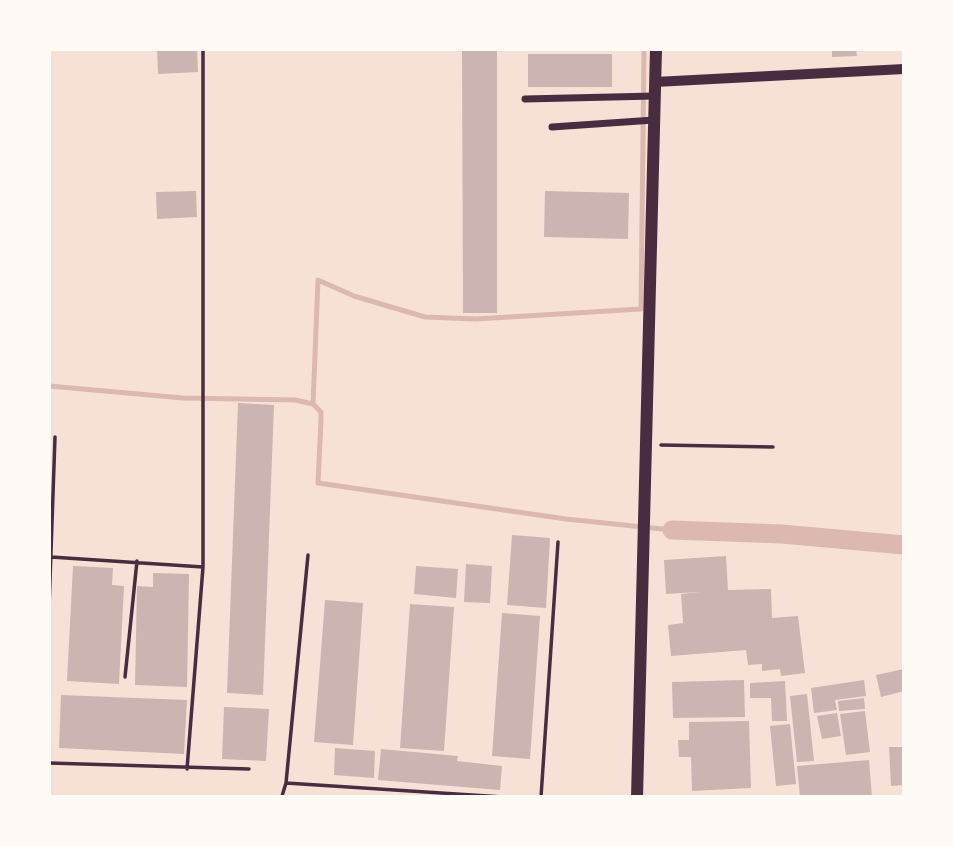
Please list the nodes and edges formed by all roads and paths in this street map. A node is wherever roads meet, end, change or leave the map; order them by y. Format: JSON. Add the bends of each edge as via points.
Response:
{"nodes":[{"id":1,"x":203,"y":49,"type":"edge"},
{"id":2,"x":656,"y":49,"type":"edge"},
{"id":3,"x":904,"y":69,"type":"edge"},
{"id":4,"x":655,"y":82,"type":"junction"},
{"id":5,"x":653,"y":96,"type":"junction"},
{"id":6,"x":525,"y":99,"type":"dead end"},
{"id":7,"x":653,"y":120,"type":"junction"},
{"id":8,"x":552,"y":127,"type":"dead end"},
{"id":9,"x":55,"y":438,"type":"dead end"},
{"id":10,"x":648,"y":445,"type":"junction"},
{"id":11,"x":773,"y":447,"type":"dead end"},
{"id":12,"x":558,"y":542,"type":"dead end"},
{"id":13,"x":308,"y":555,"type":"dead end"},
{"id":14,"x":50,"y":557,"type":"edge"},
{"id":15,"x":137,"y":561,"type":"junction"},
{"id":16,"x":203,"y":567,"type":"junction"},
{"id":17,"x":49,"y":609,"type":"edge"},
{"id":18,"x":125,"y":677,"type":"dead end"},
{"id":19,"x":49,"y":763,"type":"edge"},
{"id":20,"x":187,"y":769,"type":"junction"},
{"id":21,"x":249,"y":769,"type":"dead end"},
{"id":22,"x":286,"y":783,"type":"junction"},
{"id":23,"x":638,"y":795,"type":"edge"},
{"id":24,"x":282,"y":796,"type":"edge"},
{"id":25,"x":503,"y":797,"type":"edge"},
{"id":26,"x":541,"y":797,"type":"edge"}],
"edges":[{"from":1,"to":16,"type":"lane"},
{"from":2,"to":4,"type":"main road"},
{"from":3,"to":4,"type":"street"},
{"from":4,"to":5,"type":"main road"},
{"from":5,"to":6,"type":"street"},
{"from":5,"to":7,"type":"main road"},
{"from":7,"to":8,"type":"street"},
{"from":7,"to":10,"type":"main road"},
{"from":9,"to":14,"type":"lane"},
{"from":10,"to":11,"type":"path"},
{"from":10,"to":23,"type":"main road"},
{"from":12,"to":26,"type":"lane"},
{"from":13,"to":22,"type":"lane"},
{"from":14,"to":15,"type":"lane"},
{"from":14,"to":17,"type":"lane"},
{"from":15,"to":16,"type":"lane"},
{"from":15,"to":18,"type":"lane"},
{"from":16,"to":20,"type":"lane"},
{"from":19,"to":20,"type":"lane"},
{"from":20,"to":21,"type":"lane"},
{"from":22,"to":24,"type":"lane"},
{"from":22,"to":25,"type":"lane"}]}
